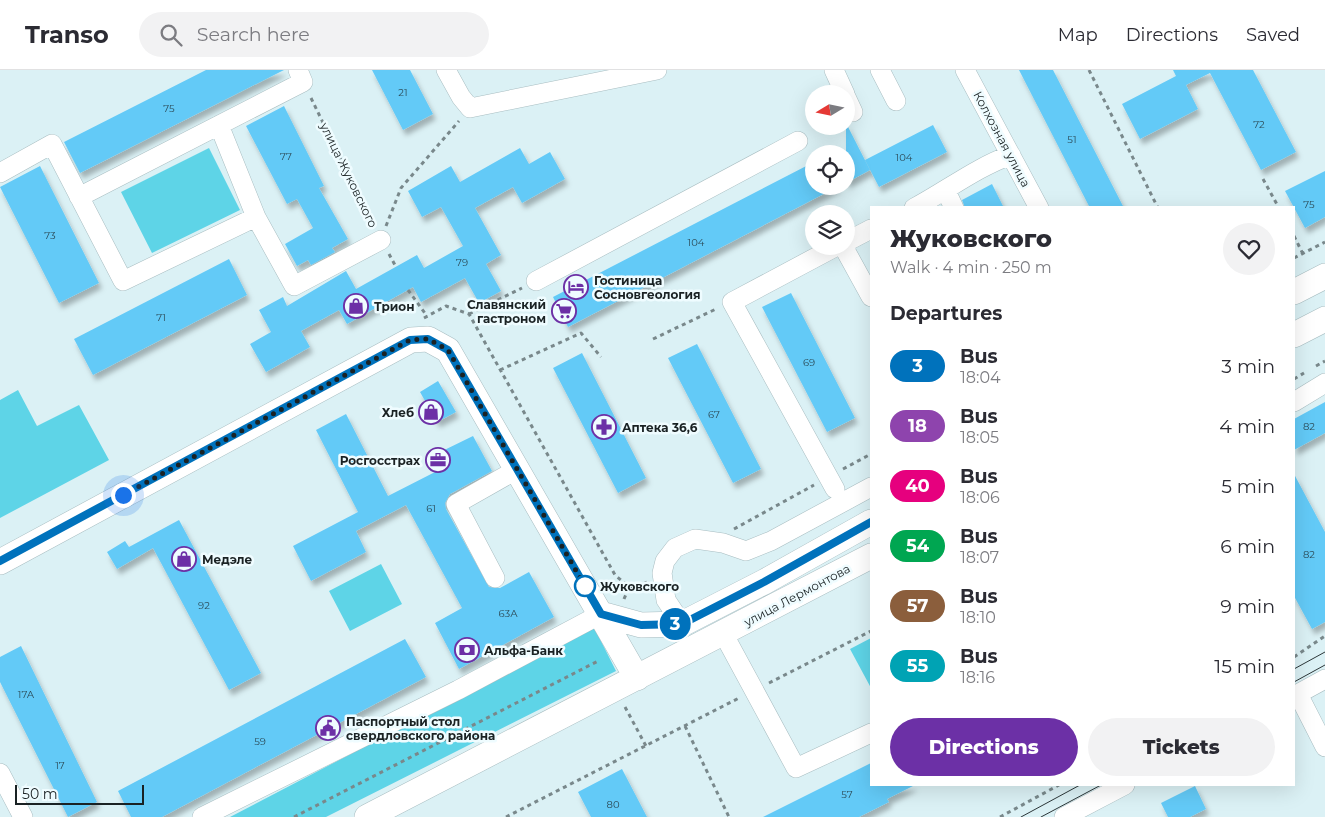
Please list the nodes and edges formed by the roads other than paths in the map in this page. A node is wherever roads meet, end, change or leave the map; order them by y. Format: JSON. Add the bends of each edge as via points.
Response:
{"nodes":[{"id":1,"x":446,"y":70,"type":"edge"},
{"id":2,"x":657,"y":70,"type":"edge"},
{"id":3,"x":834,"y":70,"type":"edge"},
{"id":4,"x":880,"y":70,"type":"edge"},
{"id":5,"x":965,"y":70,"type":"edge"},
{"id":6,"x":300,"y":76,"type":"edge"},
{"id":7,"x":841,"y":85,"type":"edge"},
{"id":8,"x":896,"y":101,"type":"dead end"},
{"id":9,"x":219,"y":125,"type":"junction"},
{"id":10,"x":798,"y":141,"type":"dead end"},
{"id":11,"x":1011,"y":155,"type":"junction"},
{"id":12,"x":0,"y":174,"type":"edge"},
{"id":13,"x":80,"y":198,"type":"junction"},
{"id":14,"x":950,"y":199,"type":"edge"},
{"id":15,"x":922,"y":206,"type":"edge"},
{"id":16,"x":1038,"y":206,"type":"edge"},
{"id":17,"x":256,"y":217,"type":"junction"},
{"id":18,"x":870,"y":230,"type":"edge"},
{"id":19,"x":855,"y":237,"type":"edge"},
{"id":20,"x":381,"y":240,"type":"road end"},
{"id":21,"x":820,"y":255,"type":"edge"},
{"id":22,"x":848,"y":255,"type":"edge"},
{"id":23,"x":1325,"y":276,"type":"edge"},
{"id":24,"x":536,"y":281,"type":"road end"},
{"id":25,"x":1295,"y":291,"type":"edge"},
{"id":26,"x":870,"y":295,"type":"edge"},
{"id":27,"x":1325,"y":319,"type":"edge"},
{"id":28,"x":1295,"y":334,"type":"edge"},
{"id":29,"x":1325,"y":383,"type":"edge"},
{"id":30,"x":1295,"y":401,"type":"edge"},
{"id":31,"x":516,"y":470,"type":"junction"},
{"id":32,"x":832,"y":483,"type":"road end"},
{"id":33,"x":870,"y":488,"type":"edge"},
{"id":34,"x":870,"y":523,"type":"edge"},
{"id":35,"x":870,"y":557,"type":"edge"},
{"id":36,"x":0,"y":562,"type":"edge"},
{"id":37,"x":495,"y":578,"type":"dead end"},
{"id":38,"x":764,"y":582,"type":"junction"},
{"id":39,"x":775,"y":606,"type":"junction"},
{"id":40,"x":601,"y":614,"type":"junction"},
{"id":41,"x":682,"y":624,"type":"junction"},
{"id":42,"x":723,"y":633,"type":"junction"},
{"id":43,"x":697,"y":647,"type":"junction"},
{"id":44,"x":637,"y":678,"type":"junction"},
{"id":45,"x":1325,"y":679,"type":"edge"},
{"id":46,"x":1296,"y":695,"type":"edge"},
{"id":47,"x":870,"y":733,"type":"edge"},
{"id":48,"x":1325,"y":747,"type":"edge"},
{"id":49,"x":0,"y":773,"type":"edge"},
{"id":50,"x":1123,"y":786,"type":"edge"},
{"id":51,"x":23,"y":817,"type":"edge"},
{"id":52,"x":202,"y":817,"type":"edge"},
{"id":53,"x":368,"y":817,"type":"edge"},
{"id":54,"x":1064,"y":817,"type":"edge"}],
"edges":[{"from":1,"to":2,"type":"street","via":[[470,108]]},
{"from":3,"to":7,"type":"street"},
{"from":4,"to":8,"type":"street"},
{"from":5,"to":11,"type":"street","name":"Колхозная улица"},
{"from":6,"to":9,"type":"street"},
{"from":9,"to":13,"type":"street"},
{"from":9,"to":17,"type":"street"},
{"from":10,"to":24,"type":"street"},
{"from":11,"to":14,"type":"street","via":[[995,161]]},
{"from":11,"to":16,"type":"street","name":"Колхозная улица"},
{"from":12,"to":13,"type":"street","via":[[52,144]]},
{"from":13,"to":17,"type":"street","via":[[123,281]]},
{"from":14,"to":15,"type":"street"},
{"from":17,"to":20,"type":"street","via":[[294,286]]},
{"from":18,"to":19,"type":"street"},
{"from":21,"to":32,"type":"street","via":[[732,302]]},
{"from":22,"to":26,"type":"street"},
{"from":23,"to":25,"type":"main road"},
{"from":27,"to":28,"type":"main road"},
{"from":29,"to":30,"type":"street"},
{"from":31,"to":36,"type":"main road","via":[[448,350],[424,325],[410,340]]},
{"from":31,"to":37,"type":"street","via":[[456,504]]},
{"from":31,"to":40,"type":"main road"},
{"from":33,"to":41,"type":"street","via":[[746,551],[695,539],[675,548],[665,561],[662,573],[666,600]]},
{"from":34,"to":38,"type":"main road"},
{"from":35,"to":39,"type":"main road","name":"улица Лермонтова"},
{"from":38,"to":39,"type":"street","via":[[759,590],[760,599],[765,606]]},
{"from":38,"to":41,"type":"main road"},
{"from":39,"to":42,"type":"main road","name":"улица Лермонтова"},
{"from":40,"to":41,"type":"main road","via":[[641,625]]},
{"from":40,"to":44,"type":"main road"},
{"from":40,"to":52,"type":"street","via":[[458,690]]},
{"from":41,"to":43,"type":"main road"},
{"from":42,"to":43,"type":"main road","name":"улица Лермонтова"},
{"from":42,"to":47,"type":"street","via":[[796,768]]},
{"from":43,"to":44,"type":"main road","name":"улица Лермонтова"},
{"from":44,"to":53,"type":"main road","name":"улица Лермонтова"},
{"from":45,"to":46,"type":"street"},
{"from":46,"to":48,"type":"street"},
{"from":49,"to":51,"type":"street"},
{"from":50,"to":54,"type":"street"}]}
